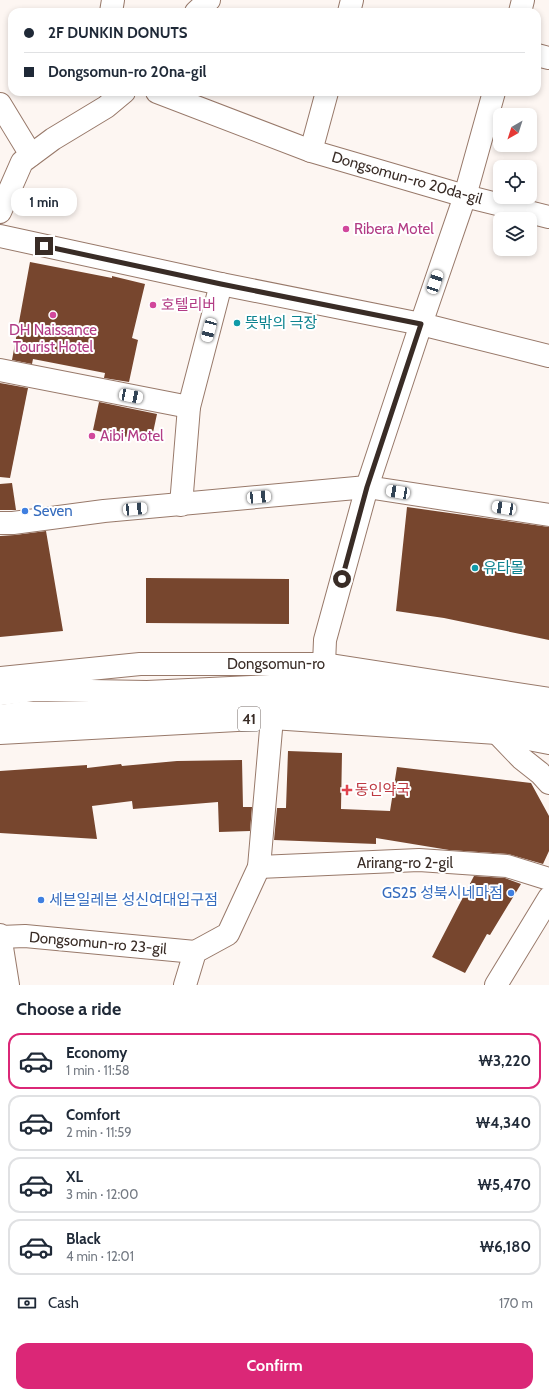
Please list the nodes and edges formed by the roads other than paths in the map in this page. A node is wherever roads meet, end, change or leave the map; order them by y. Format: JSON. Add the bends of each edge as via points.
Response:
{"nodes":[{"id":1,"x":209,"y":0,"type":"edge"},
{"id":2,"x":200,"y":8,"type":"edge"},
{"id":3,"x":119,"y":96,"type":"edge"},
{"id":4,"x":167,"y":96,"type":"edge"},
{"id":5,"x":326,"y":96,"type":"edge"},
{"id":6,"x":493,"y":96,"type":"edge"},
{"id":7,"x":0,"y":104,"type":"edge"},
{"id":8,"x":311,"y":151,"type":"junction"},
{"id":9,"x":31,"y":155,"type":"junction"},
{"id":10,"x":465,"y":196,"type":"junction"},
{"id":11,"x":0,"y":212,"type":"edge"},
{"id":12,"x":549,"y":217,"type":"edge"},
{"id":13,"x":0,"y":236,"type":"edge"},
{"id":14,"x":221,"y":284,"type":"junction"},
{"id":15,"x":421,"y":324,"type":"junction"},
{"id":16,"x":549,"y":356,"type":"edge"},
{"id":17,"x":0,"y":370,"type":"edge"},
{"id":18,"x":189,"y":407,"type":"junction"},
{"id":19,"x":367,"y":487,"type":"junction"},
{"id":20,"x":181,"y":505,"type":"junction"},
{"id":21,"x":549,"y":515,"type":"edge"},
{"id":22,"x":0,"y":523,"type":"edge"},
{"id":23,"x":324,"y":664,"type":"junction"},
{"id":24,"x":0,"y":678,"type":"edge"},
{"id":25,"x":0,"y":694,"type":"edge"},
{"id":26,"x":549,"y":699,"type":"edge"},
{"id":27,"x":549,"y":713,"type":"edge"},
{"id":28,"x":0,"y":716,"type":"edge"},
{"id":29,"x":272,"y":718,"type":"junction"},
{"id":30,"x":549,"y":729,"type":"edge"},
{"id":31,"x":0,"y":733,"type":"edge"},
{"id":32,"x":497,"y":733,"type":"junction"},
{"id":33,"x":549,"y":743,"type":"edge"},
{"id":34,"x":549,"y":782,"type":"edge"},
{"id":35,"x":259,"y":867,"type":"junction"},
{"id":36,"x":549,"y":879,"type":"edge"},
{"id":37,"x":549,"y":898,"type":"edge"},
{"id":38,"x":0,"y":936,"type":"edge"},
{"id":39,"x":195,"y":952,"type":"junction"},
{"id":40,"x":8,"y":985,"type":"edge"},
{"id":41,"x":185,"y":985,"type":"edge"},
{"id":42,"x":496,"y":985,"type":"edge"}],
"edges":[{"from":1,"to":2,"type":"street"},
{"from":3,"to":9,"type":"street"},
{"from":4,"to":8,"type":"street","name":"Dongsomun-ro 20da-gil"},
{"from":5,"to":8,"type":"street","name":"Dongsomun-ro 20da-gil"},
{"from":6,"to":10,"type":"street"},
{"from":7,"to":9,"type":"street"},
{"from":8,"to":10,"type":"street","name":"Dongsomun-ro 20da-gil"},
{"from":9,"to":11,"type":"street","via":[[22,162]]},
{"from":10,"to":12,"type":"street","name":"Dongsomun-ro 20da-gil"},
{"from":10,"to":15,"type":"street"},
{"from":13,"to":14,"type":"street"},
{"from":14,"to":15,"type":"street"},
{"from":14,"to":18,"type":"street"},
{"from":15,"to":16,"type":"street"},
{"from":15,"to":19,"type":"street"},
{"from":17,"to":18,"type":"street"},
{"from":18,"to":20,"type":"street"},
{"from":19,"to":20,"type":"street"},
{"from":19,"to":21,"type":"street"},
{"from":19,"to":23,"type":"street","via":[[325,640]]},
{"from":20,"to":22,"type":"street"},
{"from":23,"to":24,"type":"street","name":"Dongsomun-ro","via":[[140,664]]},
{"from":23,"to":26,"type":"street","name":"Dongsomun-ro"},
{"from":25,"to":27,"type":"street","via":[[34,690],[147,692],[312,684]]},
{"from":28,"to":30,"type":"street","via":[[22,713],[127,713],[284,702],[501,720]]},
{"from":29,"to":31,"type":"street","number":"41"},
{"from":29,"to":32,"type":"street","number":"41"},
{"from":29,"to":35,"type":"street"},
{"from":32,"to":33,"type":"street","number":"41"},
{"from":32,"to":34,"type":"street"},
{"from":35,"to":36,"type":"street","name":"Arirang-ro 2-gil","via":[[419,860],[507,866]]},
{"from":35,"to":39,"type":"street","via":[[228,934]]},
{"from":37,"to":42,"type":"street"},
{"from":38,"to":39,"type":"street","name":"Dongsomun-ro 23-gil","via":[[25,936]]},
{"from":38,"to":40,"type":"street","name":"Dongsomun-ro 23-gil"},
{"from":39,"to":41,"type":"street"}]}
